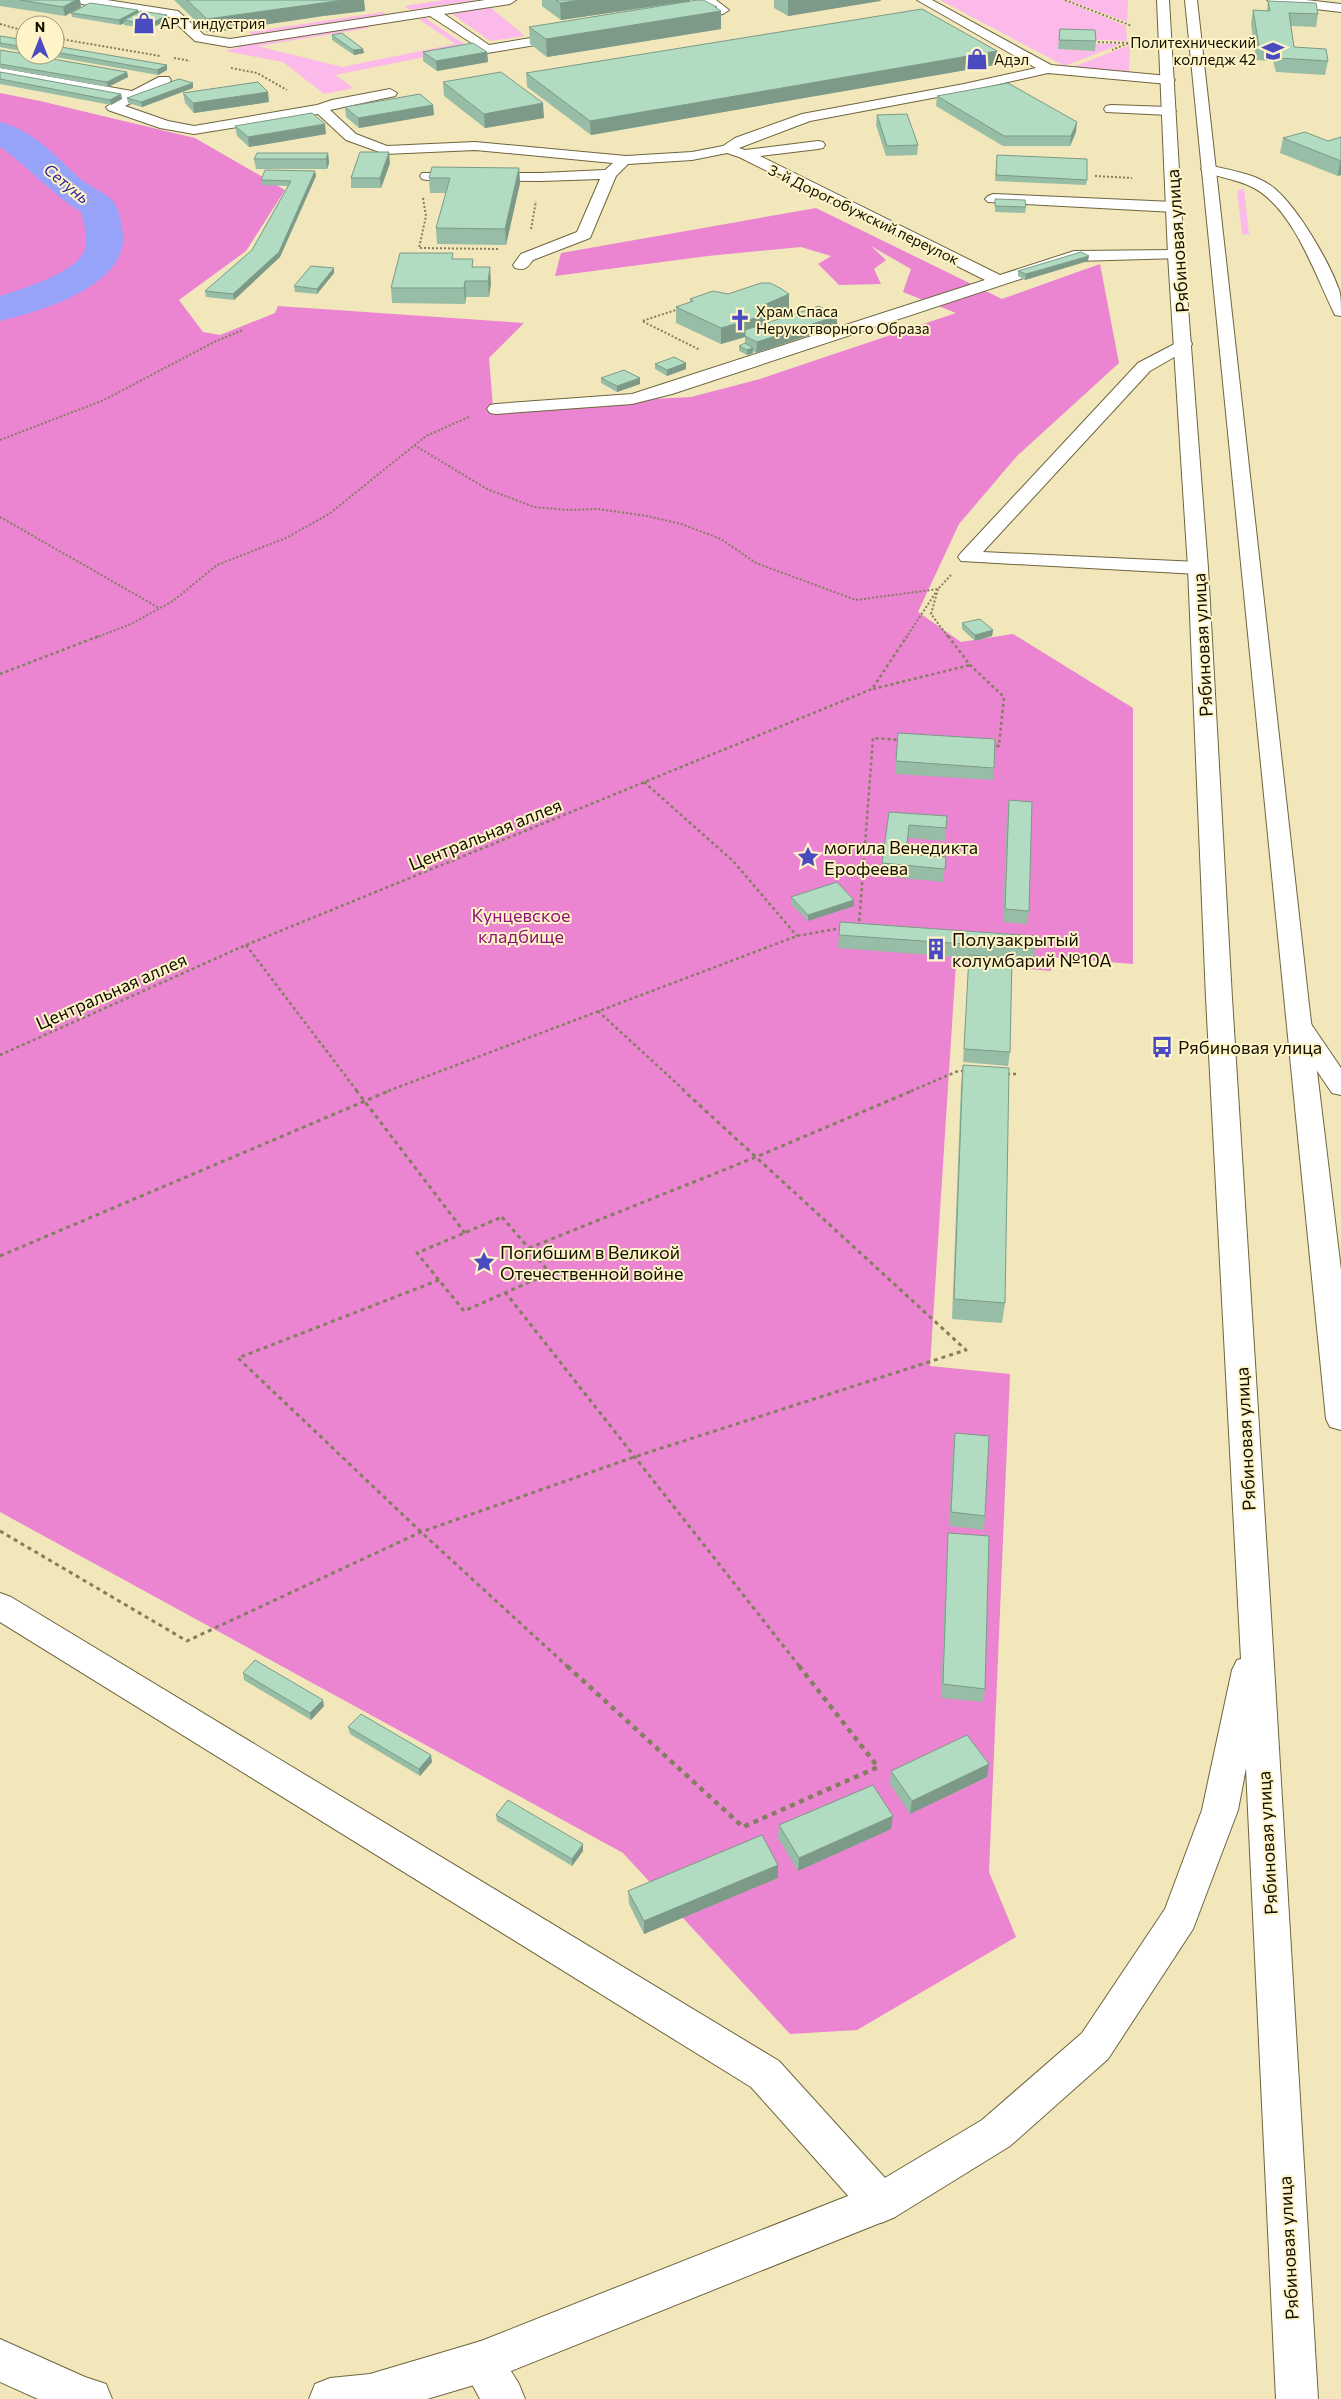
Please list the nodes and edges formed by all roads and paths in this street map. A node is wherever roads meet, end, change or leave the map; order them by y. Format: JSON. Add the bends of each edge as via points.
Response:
{"nodes":[{"id":1,"x":82,"y":0,"type":"edge"},
{"id":2,"x":159,"y":0,"type":"edge"},
{"id":3,"x":510,"y":0,"type":"edge"},
{"id":4,"x":708,"y":0,"type":"edge"},
{"id":5,"x":923,"y":0,"type":"edge"},
{"id":6,"x":1065,"y":0,"type":"edge"},
{"id":7,"x":1163,"y":0,"type":"edge"},
{"id":8,"x":1191,"y":0,"type":"edge"},
{"id":9,"x":1273,"y":0,"type":"edge"},
{"id":10,"x":390,"y":3,"type":"dead end"},
{"id":11,"x":1341,"y":8,"type":"edge"},
{"id":12,"x":434,"y":13,"type":"junction"},
{"id":13,"x":173,"y":14,"type":"junction"},
{"id":14,"x":408,"y":17,"type":"junction"},
{"id":15,"x":675,"y":18,"type":"edge"},
{"id":16,"x":0,"y":24,"type":"edge"},
{"id":17,"x":1132,"y":26,"type":"dead end"},
{"id":18,"x":15,"y":28,"type":"edge"},
{"id":19,"x":579,"y":34,"type":"edge"},
{"id":20,"x":65,"y":40,"type":"edge"},
{"id":21,"x":1129,"y":43,"type":"dead end"},
{"id":22,"x":1133,"y":43,"type":"dead end"},
{"id":23,"x":162,"y":56,"type":"dead end"},
{"id":24,"x":171,"y":58,"type":"dead end"},
{"id":25,"x":190,"y":61,"type":"dead end"},
{"id":26,"x":228,"y":68,"type":"dead end"},
{"id":27,"x":1048,"y":69,"type":"junction"},
{"id":28,"x":0,"y":72,"type":"edge"},
{"id":29,"x":144,"y":77,"type":"edge"},
{"id":30,"x":1168,"y":80,"type":"junction"},
{"id":31,"x":1063,"y":82,"type":"dead end"},
{"id":32,"x":390,"y":93,"type":"dead end"},
{"id":33,"x":134,"y":96,"type":"junction"},
{"id":34,"x":321,"y":109,"type":"junction"},
{"id":35,"x":1111,"y":109,"type":"dead end"},
{"id":36,"x":1169,"y":111,"type":"junction"},
{"id":37,"x":818,"y":145,"type":"dead end"},
{"id":38,"x":728,"y":149,"type":"junction"},
{"id":39,"x":744,"y":154,"type":"junction"},
{"id":40,"x":626,"y":160,"type":"junction"},
{"id":41,"x":1208,"y":170,"type":"junction"},
{"id":42,"x":609,"y":174,"type":"junction"},
{"id":43,"x":427,"y":176,"type":"joint"},
{"id":44,"x":1095,"y":176,"type":"dead end"},
{"id":45,"x":540,"y":177,"type":"junction"},
{"id":46,"x":1132,"y":178,"type":"dead end"},
{"id":47,"x":993,"y":199,"type":"edge"},
{"id":48,"x":1174,"y":207,"type":"junction"},
{"id":49,"x":530,"y":233,"type":"dead end"},
{"id":50,"x":506,"y":249,"type":"edge"},
{"id":51,"x":1176,"y":255,"type":"junction"},
{"id":52,"x":521,"y":265,"type":"dead end"},
{"id":53,"x":998,"y":280,"type":"junction"},
{"id":54,"x":683,"y":308,"type":"edge"},
{"id":55,"x":1341,"y":310,"type":"edge"},
{"id":56,"x":243,"y":330,"type":"dead end"},
{"id":57,"x":1184,"y":344,"type":"junction"},
{"id":58,"x":707,"y":354,"type":"dead end"},
{"id":59,"x":496,"y":409,"type":"joint"},
{"id":60,"x":0,"y":440,"type":"edge"},
{"id":61,"x":414,"y":445,"type":"junction"},
{"id":62,"x":0,"y":516,"type":"edge"},
{"id":63,"x":968,"y":557,"type":"junction"},
{"id":64,"x":1198,"y":568,"type":"junction"},
{"id":65,"x":938,"y":589,"type":"junction"},
{"id":66,"x":159,"y":608,"type":"junction"},
{"id":67,"x":970,"y":665,"type":"junction"},
{"id":68,"x":0,"y":674,"type":"edge"},
{"id":69,"x":872,"y":689,"type":"junction"},
{"id":70,"x":902,"y":740,"type":"edge"},
{"id":71,"x":989,"y":746,"type":"edge"},
{"id":72,"x":644,"y":782,"type":"junction"},
{"id":73,"x":797,"y":936,"type":"junction"},
{"id":74,"x":246,"y":945,"type":"junction"},
{"id":75,"x":598,"y":1012,"type":"junction"},
{"id":76,"x":1300,"y":1027,"type":"junction"},
{"id":77,"x":0,"y":1055,"type":"edge"},
{"id":78,"x":968,"y":1072,"type":"edge"},
{"id":79,"x":998,"y":1073,"type":"edge"},
{"id":80,"x":1018,"y":1074,"type":"dead end"},
{"id":81,"x":1341,"y":1087,"type":"edge"},
{"id":82,"x":364,"y":1100,"type":"junction"},
{"id":83,"x":756,"y":1156,"type":"junction"},
{"id":84,"x":465,"y":1233,"type":"junction"},
{"id":85,"x":529,"y":1248,"type":"junction"},
{"id":86,"x":0,"y":1256,"type":"edge"},
{"id":87,"x":1334,"y":1267,"type":"edge"},
{"id":88,"x":440,"y":1280,"type":"junction"},
{"id":89,"x":505,"y":1292,"type":"junction"},
{"id":90,"x":1341,"y":1419,"type":"edge"},
{"id":91,"x":634,"y":1457,"type":"junction"},
{"id":92,"x":0,"y":1531,"type":"edge"},
{"id":93,"x":421,"y":1532,"type":"junction"},
{"id":94,"x":0,"y":1606,"type":"edge"},
{"id":95,"x":1256,"y":1632,"type":"junction"},
{"id":96,"x":881,"y":2204,"type":"junction"},
{"id":97,"x":0,"y":2360,"type":"edge"},
{"id":98,"x":480,"y":2362,"type":"junction"},
{"id":99,"x":91,"y":2399,"type":"edge"},
{"id":100,"x":330,"y":2399,"type":"edge"},
{"id":101,"x":504,"y":2399,"type":"edge"},
{"id":102,"x":1297,"y":2399,"type":"edge"}],
"edges":[{"from":1,"to":13,"type":"main road"},
{"from":2,"to":13,"type":"main road"},
{"from":3,"to":12,"type":"main road"},
{"from":4,"to":15,"type":"main road","via":[[723,10]]},
{"from":5,"to":27,"type":"main road"},
{"from":6,"to":17,"type":"path"},
{"from":7,"to":30,"type":"main road","name":"Рябиновая улица"},
{"from":8,"to":41,"type":"main road","name":"Рябиновая улица"},
{"from":9,"to":11,"type":"main road"},
{"from":10,"to":14,"type":"main road"},
{"from":12,"to":14,"type":"main road"},
{"from":12,"to":19,"type":"main road","via":[[487,49]]},
{"from":13,"to":14,"type":"main road","via":[[200,38],[230,43]]},
{"from":16,"to":18,"type":"path"},
{"from":20,"to":23,"type":"path"},
{"from":21,"to":22,"type":"path"},
{"from":24,"to":25,"type":"path"},
{"from":26,"to":34,"type":"path","via":[[257,73]]},
{"from":27,"to":30,"type":"main road"},
{"from":27,"to":31,"type":"main road"},
{"from":27,"to":38,"type":"main road","via":[[806,117],[740,140]]},
{"from":28,"to":33,"type":"main road"},
{"from":29,"to":33,"type":"main road","via":[[164,80]]},
{"from":30,"to":36,"type":"main road","name":"Рябиновая улица"},
{"from":32,"to":34,"type":"main road"},
{"from":33,"to":34,"type":"main road","via":[[113,107],[165,125],[194,130]]},
{"from":34,"to":40,"type":"main road","via":[[351,137],[385,150],[475,146]]},
{"from":35,"to":36,"type":"main road"},
{"from":36,"to":48,"type":"main road","name":"Рябиновая улица"},
{"from":37,"to":39,"type":"main road"},
{"from":38,"to":39,"type":"main road","name":"3-й Дорогобужский переулок"},
{"from":38,"to":40,"type":"main road","via":[[692,156]]},
{"from":39,"to":53,"type":"main road","name":"3-й Дорогобужский переулок"},
{"from":40,"to":42,"type":"main road"},
{"from":41,"to":55,"type":"main road","via":[[1266,188],[1279,201],[1293,217]]},
{"from":41,"to":76,"type":"main road","name":"Рябиновая улица"},
{"from":42,"to":45,"type":"main road"},
{"from":42,"to":52,"type":"main road","via":[[584,235],[527,257]]},
{"from":43,"to":45,"type":"main road"},
{"from":43,"to":50,"type":"path","via":[[423,196],[426,216],[419,248]]},
{"from":44,"to":46,"type":"path"},
{"from":45,"to":49,"type":"path"},
{"from":47,"to":48,"type":"main road"},
{"from":48,"to":51,"type":"main road","name":"Рябиновая улица"},
{"from":51,"to":53,"type":"main road","via":[[1074,256]]},
{"from":51,"to":57,"type":"main road","name":"Рябиновая улица"},
{"from":53,"to":59,"type":"main road","via":[[666,390],[632,398]]},
{"from":54,"to":58,"type":"path","via":[[642,322]]},
{"from":56,"to":60,"type":"path","via":[[104,400]]},
{"from":57,"to":63,"type":"main road","via":[[1144,367]]},
{"from":57,"to":64,"type":"main road","name":"Рябиновая улица"},
{"from":59,"to":61,"type":"path","via":[[463,418]]},
{"from":61,"to":65,"type":"path","via":[[488,489],[534,507],[598,509],[682,524],[721,539],[756,563],[856,600]]},
{"from":61,"to":66,"type":"path","via":[[329,514],[286,538],[217,565],[173,601]]},
{"from":62,"to":66,"type":"path"},
{"from":63,"to":64,"type":"main road"},
{"from":63,"to":65,"type":"path"},
{"from":64,"to":95,"type":"main road","name":"Рябиновая улица"},
{"from":65,"to":67,"type":"path","via":[[931,614]]},
{"from":65,"to":69,"type":"path"},
{"from":66,"to":68,"type":"path","via":[[131,624]]},
{"from":67,"to":69,"type":"path","name":"Центральная аллея"},
{"from":67,"to":71,"type":"path","via":[[1004,697],[998,746]]},
{"from":69,"to":72,"type":"path","name":"Центральная аллея"},
{"from":70,"to":73,"type":"path","via":[[873,738],[859,925]]},
{"from":72,"to":73,"type":"path","via":[[733,861]]},
{"from":72,"to":74,"type":"path","name":"Центральная аллея"},
{"from":73,"to":75,"type":"path"},
{"from":74,"to":77,"type":"path","name":"Центральная аллея"},
{"from":74,"to":82,"type":"path"},
{"from":75,"to":82,"type":"path"},
{"from":75,"to":83,"type":"path"},
{"from":76,"to":81,"type":"main road"},
{"from":76,"to":87,"type":"main road","name":"Рябиновая улица"},
{"from":78,"to":83,"type":"path","via":[[958,1071]]},
{"from":79,"to":80,"type":"path"},
{"from":82,"to":84,"type":"path"},
{"from":82,"to":86,"type":"path"},
{"from":83,"to":85,"type":"path"},
{"from":83,"to":91,"type":"path","via":[[966,1350]]},
{"from":84,"to":85,"type":"path","via":[[502,1217]]},
{"from":84,"to":88,"type":"path","via":[[417,1253]]},
{"from":85,"to":89,"type":"path","via":[[550,1273]]},
{"from":87,"to":90,"type":"main road","name":"Рябиновая улица"},
{"from":88,"to":89,"type":"path","via":[[464,1311]]},
{"from":88,"to":93,"type":"path","via":[[238,1358]]},
{"from":89,"to":91,"type":"path"},
{"from":91,"to":93,"type":"path"},
{"from":91,"to":93,"type":"path","via":[[878,1767],[743,1827]]},
{"from":92,"to":93,"type":"path","via":[[186,1641]]},
{"from":94,"to":96,"type":"main road","via":[[765,2074]]},
{"from":95,"to":96,"type":"main road","via":[[1220,1810],[1180,1917],[1148,1966],[1095,2046],[996,2133]]},
{"from":95,"to":102,"type":"main road","name":"Рябиновая улица"},
{"from":96,"to":98,"type":"main road"},
{"from":97,"to":99,"type":"main road"},
{"from":98,"to":100,"type":"main road","via":[[370,2395]]},
{"from":98,"to":101,"type":"main road"}]}
